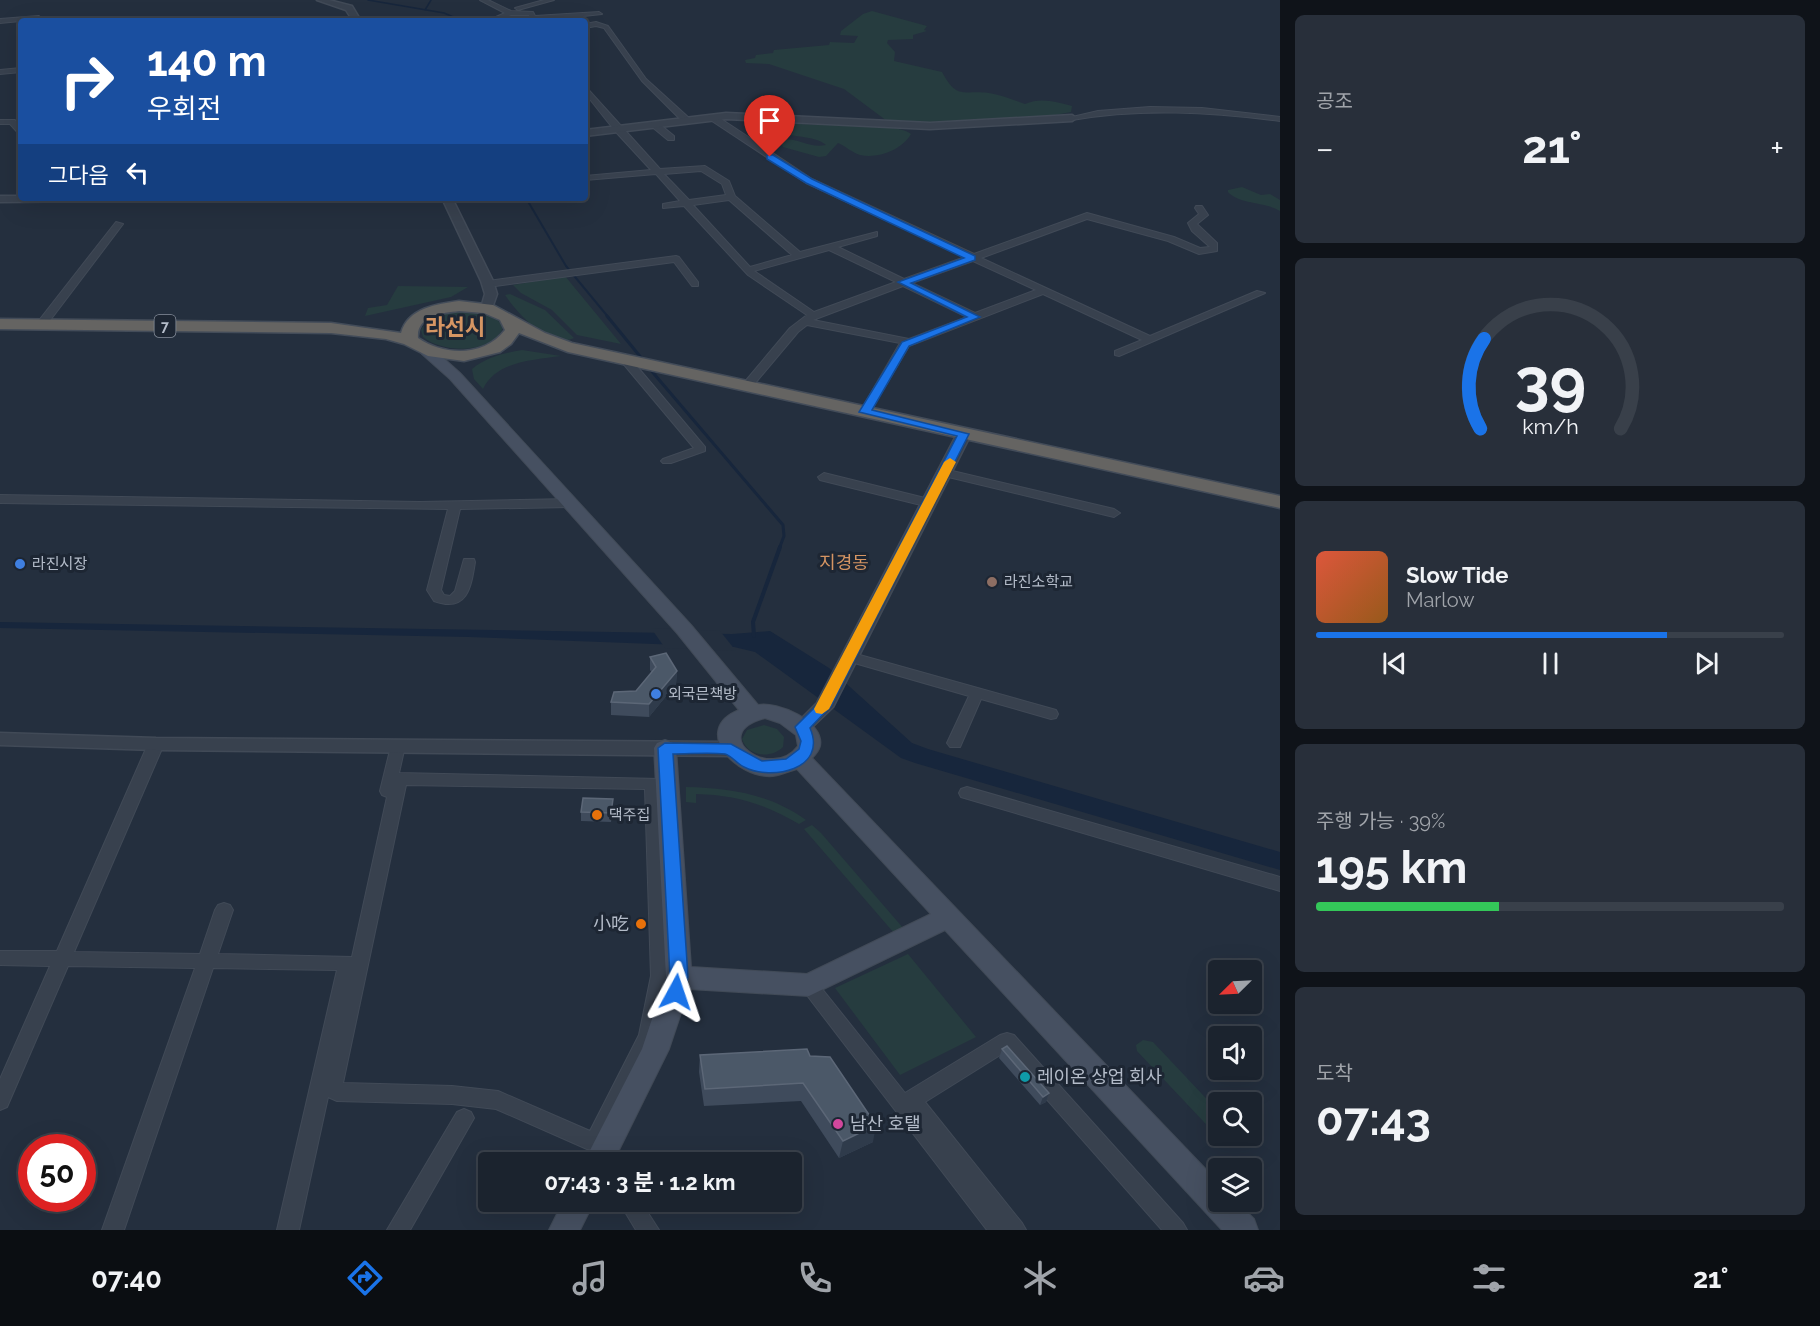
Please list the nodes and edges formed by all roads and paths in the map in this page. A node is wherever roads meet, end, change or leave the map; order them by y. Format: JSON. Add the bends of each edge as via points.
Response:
{"nodes":[{"id":1,"x":321,"y":0,"type":"edge"},
{"id":2,"x":483,"y":0,"type":"edge"},
{"id":3,"x":551,"y":0,"type":"edge"},
{"id":4,"x":492,"y":1,"type":"edge"},
{"id":5,"x":344,"y":3,"type":"edge"},
{"id":6,"x":509,"y":12,"type":"junction"},
{"id":7,"x":599,"y":14,"type":"dead end"},
{"id":8,"x":356,"y":18,"type":"edge"},
{"id":9,"x":496,"y":18,"type":"edge"},
{"id":10,"x":533,"y":18,"type":"edge"},
{"id":11,"x":547,"y":18,"type":"edge"},
{"id":12,"x":18,"y":20,"type":"edge"},
{"id":13,"x":0,"y":21,"type":"edge"},
{"id":14,"x":588,"y":26,"type":"edge"},
{"id":15,"x":18,"y":70,"type":"edge"},
{"id":16,"x":0,"y":72,"type":"edge"},
{"id":17,"x":588,"y":92,"type":"edge"},
{"id":18,"x":712,"y":117,"type":"junction"},
{"id":19,"x":1072,"y":118,"type":"joint"},
{"id":20,"x":1280,"y":119,"type":"edge"},
{"id":21,"x":686,"y":120,"type":"junction"},
{"id":22,"x":18,"y":121,"type":"edge"},
{"id":23,"x":0,"y":122,"type":"edge"},
{"id":24,"x":12,"y":122,"type":"junction"},
{"id":25,"x":654,"y":124,"type":"junction"},
{"id":26,"x":618,"y":129,"type":"junction"},
{"id":27,"x":18,"y":130,"type":"edge"},
{"id":28,"x":588,"y":133,"type":"edge"},
{"id":29,"x":670,"y":138,"type":"dead end"},
{"id":30,"x":657,"y":171,"type":"junction"},
{"id":31,"x":588,"y":178,"type":"edge"},
{"id":32,"x":731,"y":198,"type":"junction"},
{"id":33,"x":0,"y":200,"type":"edge"},
{"id":34,"x":18,"y":200,"type":"edge"},
{"id":35,"x":448,"y":201,"type":"edge"},
{"id":36,"x":687,"y":203,"type":"junction"},
{"id":37,"x":666,"y":206,"type":"dead end"},
{"id":38,"x":1199,"y":208,"type":"dead end"},
{"id":39,"x":119,"y":224,"type":"dead end"},
{"id":40,"x":874,"y":234,"type":"dead end"},
{"id":41,"x":832,"y":248,"type":"junction"},
{"id":42,"x":800,"y":257,"type":"junction"},
{"id":43,"x":972,"y":258,"type":"junction"},
{"id":44,"x":748,"y":270,"type":"junction"},
{"id":45,"x":903,"y":282,"type":"junction"},
{"id":46,"x":488,"y":284,"type":"junction"},
{"id":47,"x":695,"y":284,"type":"dead end"},
{"id":48,"x":1044,"y":290,"type":"junction"},
{"id":49,"x":1260,"y":293,"type":"dead end"},
{"id":50,"x":487,"y":308,"type":"junction"},
{"id":51,"x":432,"y":311,"type":"junction"},
{"id":52,"x":814,"y":316,"type":"junction"},
{"id":53,"x":975,"y":317,"type":"junction"},
{"id":54,"x":803,"y":321,"type":"junction"},
{"id":55,"x":512,"y":323,"type":"junction"},
{"id":56,"x":0,"y":324,"type":"edge"},
{"id":57,"x":41,"y":325,"type":"junction"},
{"id":58,"x":331,"y":328,"type":"junction"},
{"id":59,"x":410,"y":340,"type":"junction"},
{"id":60,"x":1151,"y":340,"type":"junction"},
{"id":61,"x":909,"y":342,"type":"junction"},
{"id":62,"x":568,"y":347,"type":"junction"},
{"id":63,"x":427,"y":351,"type":"junction"},
{"id":64,"x":482,"y":351,"type":"junction"},
{"id":65,"x":1119,"y":353,"type":"dead end"},
{"id":66,"x":630,"y":361,"type":"junction"},
{"id":67,"x":455,"y":376,"type":"junction"},
{"id":68,"x":747,"y":386,"type":"junction"},
{"id":69,"x":865,"y":412,"type":"junction"},
{"id":70,"x":964,"y":434,"type":"junction"},
{"id":71,"x":667,"y":461,"type":"dead end"},
{"id":72,"x":944,"y":473,"type":"junction"},
{"id":73,"x":824,"y":477,"type":"dead end"},
{"id":74,"x":0,"y":499,"type":"edge"},
{"id":75,"x":1280,"y":502,"type":"edge"},
{"id":76,"x":570,"y":503,"type":"junction"},
{"id":77,"x":929,"y":503,"type":"junction"},
{"id":78,"x":454,"y":504,"type":"junction"},
{"id":79,"x":1114,"y":513,"type":"dead end"},
{"id":80,"x":469,"y":562,"type":"dead end"},
{"id":81,"x":849,"y":657,"type":"junction"},
{"id":82,"x":977,"y":693,"type":"junction"},
{"id":83,"x":752,"y":712,"type":"junction"},
{"id":84,"x":1051,"y":714,"type":"dead end"},
{"id":85,"x":802,"y":727,"type":"junction"},
{"id":86,"x":0,"y":738,"type":"edge"},
{"id":87,"x":955,"y":743,"type":"dead end"},
{"id":88,"x":156,"y":744,"type":"junction"},
{"id":89,"x":398,"y":746,"type":"junction"},
{"id":90,"x":665,"y":748,"type":"junction"},
{"id":91,"x":731,"y":749,"type":"junction"},
{"id":92,"x":800,"y":759,"type":"junction"},
{"id":93,"x":967,"y":793,"type":"dead end"},
{"id":94,"x":1280,"y":884,"type":"edge"},
{"id":95,"x":366,"y":890,"type":"dead end"},
{"id":96,"x":224,"y":910,"type":"dead end"},
{"id":97,"x":949,"y":916,"type":"junction"},
{"id":98,"x":0,"y":958,"type":"edge"},
{"id":99,"x":64,"y":958,"type":"junction"},
{"id":100,"x":206,"y":960,"type":"junction"},
{"id":101,"x":679,"y":977,"type":"junction"},
{"id":102,"x":809,"y":985,"type":"junction"},
{"id":103,"x":0,"y":1101,"type":"edge"},
{"id":104,"x":464,"y":1118,"type":"dead end"},
{"id":105,"x":596,"y":1152,"type":"edge"},
{"id":106,"x":574,"y":1212,"type":"edge"},
{"id":107,"x":636,"y":1212,"type":"edge"},
{"id":108,"x":113,"y":1230,"type":"edge"},
{"id":109,"x":288,"y":1230,"type":"edge"},
{"id":110,"x":398,"y":1230,"type":"edge"},
{"id":111,"x":564,"y":1230,"type":"edge"},
{"id":112,"x":648,"y":1230,"type":"edge"},
{"id":113,"x":1000,"y":1230,"type":"edge"},
{"id":114,"x":1015,"y":1230,"type":"edge"},
{"id":115,"x":1176,"y":1230,"type":"edge"},
{"id":116,"x":1243,"y":1230,"type":"edge"}],
"edges":[{"from":1,"to":5,"type":"street"},
{"from":2,"to":4,"type":"street"},
{"from":3,"to":6,"type":"street"},
{"from":4,"to":6,"type":"street"},
{"from":5,"to":8,"type":"street"},
{"from":6,"to":9,"type":"street"},
{"from":6,"to":10,"type":"street","via":[[528,11]]},
{"from":7,"to":11,"type":"street"},
{"from":12,"to":13,"type":"street"},
{"from":14,"to":21,"type":"street","via":[[606,27],[644,80]]},
{"from":15,"to":16,"type":"street"},
{"from":17,"to":26,"type":"street"},
{"from":18,"to":19,"type":"street","via":[[930,126]]},
{"from":18,"to":21,"type":"street"},
{"from":18,"to":43,"type":"street","via":[[809,181]]},
{"from":19,"to":20,"type":"street","via":[[1139,109],[1230,112]]},
{"from":21,"to":25,"type":"street"},
{"from":22,"to":24,"type":"street"},
{"from":23,"to":24,"type":"street"},
{"from":24,"to":27,"type":"street"},
{"from":25,"to":26,"type":"street"},
{"from":25,"to":29,"type":"street"},
{"from":26,"to":28,"type":"street"},
{"from":26,"to":30,"type":"street"},
{"from":30,"to":31,"type":"street"},
{"from":30,"to":32,"type":"street","via":[[702,168],[726,183]]},
{"from":30,"to":36,"type":"street"},
{"from":32,"to":36,"type":"street"},
{"from":32,"to":42,"type":"street"},
{"from":33,"to":34,"type":"street"},
{"from":35,"to":46,"type":"street"},
{"from":36,"to":37,"type":"street"},
{"from":36,"to":44,"type":"street"},
{"from":38,"to":43,"type":"street","via":[[1203,215],[1192,223],[1214,245],[1207,252],[1087,216]]},
{"from":39,"to":57,"type":"street"},
{"from":40,"to":41,"type":"street"},
{"from":41,"to":42,"type":"street"},
{"from":41,"to":45,"type":"street"},
{"from":42,"to":44,"type":"street"},
{"from":43,"to":45,"type":"street"},
{"from":43,"to":48,"type":"street"},
{"from":44,"to":52,"type":"street"},
{"from":45,"to":52,"type":"street"},
{"from":45,"to":53,"type":"street"},
{"from":46,"to":47,"type":"street","via":[[676,258]]},
{"from":46,"to":50,"type":"street"},
{"from":48,"to":53,"type":"street"},
{"from":48,"to":60,"type":"street"},
{"from":49,"to":60,"type":"street"},
{"from":50,"to":51,"type":"highway","number":"7","via":[[459,306]]},
{"from":50,"to":55,"type":"highway","number":"7"},
{"from":51,"to":58,"type":"highway","number":"7"},
{"from":51,"to":59,"type":"highway","number":"7","via":[[411,324]]},
{"from":52,"to":54,"type":"street"},
{"from":53,"to":61,"type":"street"},
{"from":54,"to":61,"type":"street"},
{"from":54,"to":68,"type":"street"},
{"from":55,"to":62,"type":"highway","number":"7","via":[[551,343]]},
{"from":55,"to":64,"type":"highway","via":[[509,337]]},
{"from":56,"to":57,"type":"highway","number":"7"},
{"from":57,"to":58,"type":"highway","number":"7"},
{"from":58,"to":59,"type":"highway","number":"7"},
{"from":59,"to":63,"type":"highway","number":"7"},
{"from":60,"to":65,"type":"street"},
{"from":61,"to":69,"type":"street","via":[[899,351]]},
{"from":62,"to":64,"type":"highway","number":"7"},
{"from":62,"to":66,"type":"highway","number":"7"},
{"from":63,"to":64,"type":"highway","number":"7"},
{"from":63,"to":67,"type":"main road"},
{"from":64,"to":67,"type":"main road","via":[[457,367]]},
{"from":66,"to":68,"type":"highway","number":"7"},
{"from":66,"to":71,"type":"street","via":[[701,449]]},
{"from":67,"to":76,"type":"main road"},
{"from":68,"to":69,"type":"highway","number":"7"},
{"from":69,"to":70,"type":"highway","number":"7"},
{"from":70,"to":72,"type":"street"},
{"from":70,"to":75,"type":"highway","number":"7"},
{"from":72,"to":77,"type":"street"},
{"from":72,"to":79,"type":"street"},
{"from":73,"to":77,"type":"street"},
{"from":74,"to":78,"type":"street"},
{"from":76,"to":78,"type":"street"},
{"from":76,"to":83,"type":"main road","via":[[684,629]]},
{"from":77,"to":81,"type":"street"},
{"from":78,"to":80,"type":"street","via":[[434,590],[439,598],[451,601],[459,597]]},
{"from":81,"to":82,"type":"street"},
{"from":81,"to":85,"type":"street","via":[[824,706]]},
{"from":82,"to":84,"type":"street"},
{"from":82,"to":87,"type":"street"},
{"from":83,"to":85,"type":"main road","via":[[778,712]]},
{"from":83,"to":91,"type":"main road","via":[[741,716],[728,731]]},
{"from":85,"to":92,"type":"main road","via":[[808,741]]},
{"from":86,"to":88,"type":"street"},
{"from":88,"to":89,"type":"street"},
{"from":88,"to":99,"type":"street"},
{"from":89,"to":90,"type":"street"},
{"from":89,"to":95,"type":"street"},
{"from":90,"to":91,"type":"street"},
{"from":90,"to":101,"type":"main road"},
{"from":91,"to":92,"type":"main road","via":[[749,763],[762,767],[783,766]]},
{"from":92,"to":97,"type":"main road"},
{"from":93,"to":94,"type":"street"},
{"from":96,"to":100,"type":"street"},
{"from":97,"to":102,"type":"main road"},
{"from":97,"to":116,"type":"main road"},
{"from":98,"to":99,"type":"street"},
{"from":99,"to":100,"type":"street"},
{"from":99,"to":103,"type":"street"},
{"from":100,"to":108,"type":"street"},
{"from":100,"to":109,"type":"street","via":[[348,963]]},
{"from":101,"to":102,"type":"main road"},
{"from":101,"to":105,"type":"main road","via":[[662,1036]]},
{"from":102,"to":113,"type":"street"},
{"from":104,"to":110,"type":"street"},
{"from":105,"to":105,"type":"street","via":[[648,1036],[660,976],[653,783],[399,779],[332,1090],[498,1100]]},
{"from":106,"to":111,"type":"main road"},
{"from":107,"to":112,"type":"street"},
{"from":114,"to":115,"type":"street","via":[[911,1100],[1007,1041]]}]}
